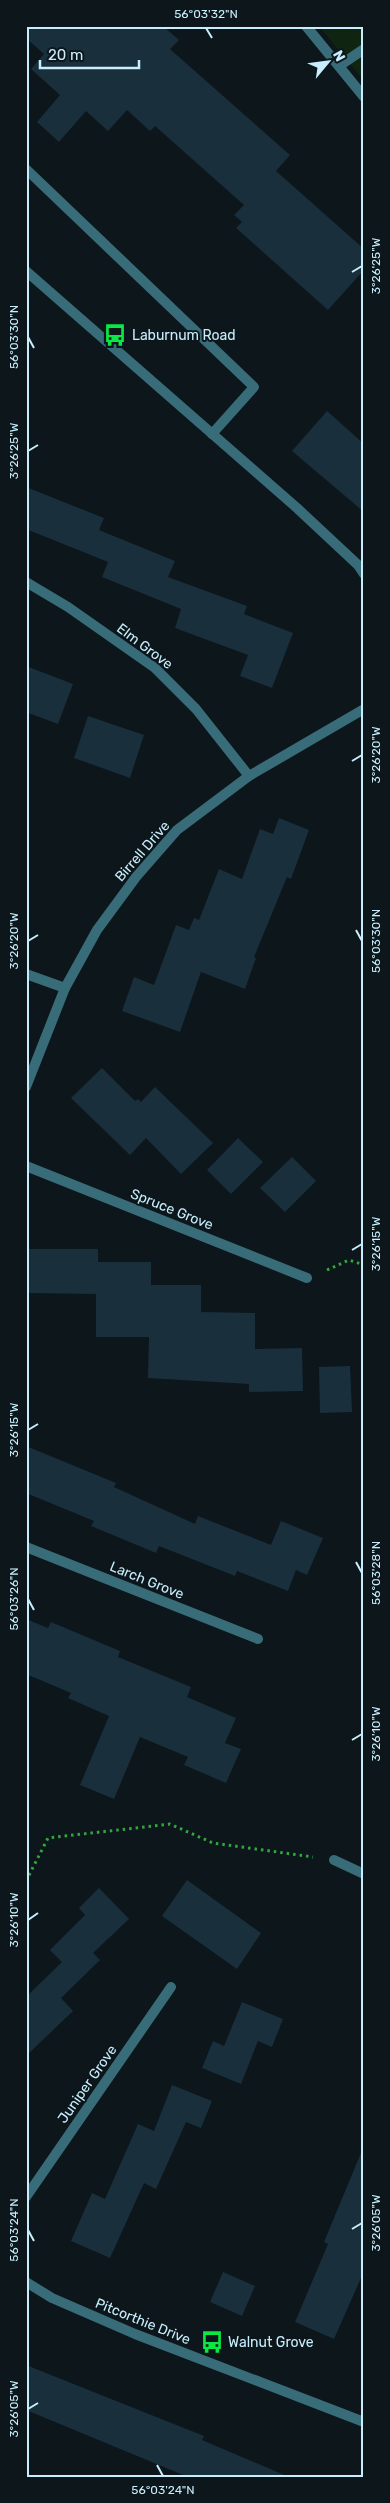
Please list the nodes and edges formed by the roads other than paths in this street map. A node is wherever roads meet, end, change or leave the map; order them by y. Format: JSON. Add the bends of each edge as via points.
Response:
{"nodes":[{"id":1,"x":306,"y":26,"type":"edge"},
{"id":2,"x":364,"y":49,"type":"edge"},
{"id":3,"x":339,"y":66,"type":"junction"},
{"id":4,"x":364,"y":96,"type":"edge"},
{"id":5,"x":26,"y":169,"type":"edge"},
{"id":6,"x":26,"y":272,"type":"edge"},
{"id":7,"x":212,"y":434,"type":"junction"},
{"id":8,"x":364,"y":574,"type":"edge"},
{"id":9,"x":26,"y":582,"type":"edge"},
{"id":10,"x":364,"y":709,"type":"edge"},
{"id":11,"x":248,"y":776,"type":"junction"},
{"id":12,"x":26,"y":974,"type":"edge"},
{"id":13,"x":64,"y":988,"type":"junction"},
{"id":14,"x":26,"y":1087,"type":"edge"},
{"id":15,"x":26,"y":1166,"type":"edge"},
{"id":16,"x":307,"y":1278,"type":"dead end"},
{"id":17,"x":26,"y":1547,"type":"edge"},
{"id":18,"x":258,"y":1639,"type":"dead end"},
{"id":19,"x":334,"y":1860,"type":"road end"},
{"id":20,"x":364,"y":1874,"type":"edge"},
{"id":21,"x":171,"y":1987,"type":"dead end"},
{"id":22,"x":26,"y":2197,"type":"edge"},
{"id":23,"x":26,"y":2282,"type":"edge"},
{"id":24,"x":364,"y":2422,"type":"edge"}],
"edges":[{"from":1,"to":3,"type":"street"},
{"from":2,"to":3,"type":"street"},
{"from":3,"to":4,"type":"street"},
{"from":5,"to":7,"type":"street","via":[[254,387]]},
{"from":6,"to":7,"type":"street"},
{"from":7,"to":8,"type":"street","via":[[297,508]]},
{"from":9,"to":11,"type":"street","name":"Elm Grove","via":[[68,606],[155,668],[196,709]]},
{"from":10,"to":11,"type":"street","name":"Birrell Drive"},
{"from":11,"to":13,"type":"street","name":"Birrell Drive","via":[[177,830],[136,877],[97,930]]},
{"from":12,"to":13,"type":"street"},
{"from":13,"to":14,"type":"street","name":"Birrell Drive"},
{"from":15,"to":16,"type":"street","name":"Spruce Grove"},
{"from":17,"to":18,"type":"street","name":"Larch Grove"},
{"from":19,"to":20,"type":"street"},
{"from":21,"to":22,"type":"street","name":"Juniper Grove"},
{"from":23,"to":24,"type":"street","name":"Pitcorthie Drive","via":[[52,2298],[136,2334]]}]}
